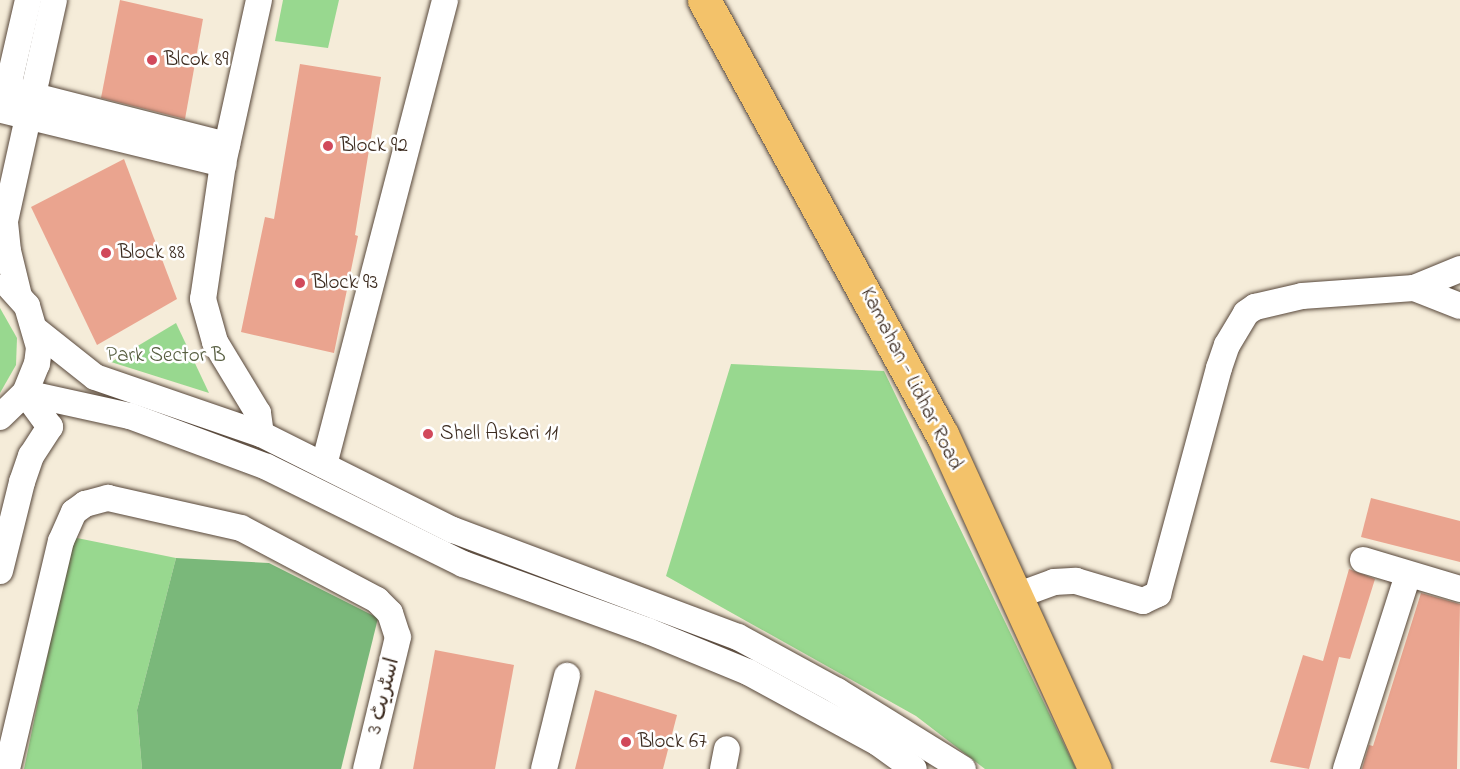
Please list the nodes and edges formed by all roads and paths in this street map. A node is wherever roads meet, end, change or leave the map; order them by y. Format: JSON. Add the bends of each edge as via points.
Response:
{"nodes":[{"id":1,"x":27,"y":0,"type":"edge"},
{"id":2,"x":54,"y":0,"type":"edge"},
{"id":3,"x":259,"y":0,"type":"edge"},
{"id":4,"x":445,"y":0,"type":"edge"},
{"id":5,"x":704,"y":0,"type":"edge"},
{"id":6,"x":3,"y":106,"type":"edge"},
{"id":7,"x":29,"y":106,"type":"junction"},
{"id":8,"x":225,"y":155,"type":"junction"},
{"id":9,"x":1460,"y":269,"type":"edge"},
{"id":10,"x":10,"y":287,"type":"edge"},
{"id":11,"x":1414,"y":288,"type":"junction"},
{"id":12,"x":1460,"y":306,"type":"edge"},
{"id":13,"x":37,"y":331,"type":"junction"},
{"id":14,"x":25,"y":393,"type":"junction"},
{"id":15,"x":0,"y":417,"type":"edge"},
{"id":16,"x":261,"y":434,"type":"junction"},
{"id":17,"x":324,"y":465,"type":"junction"},
{"id":18,"x":1363,"y":560,"type":"dead end"},
{"id":19,"x":1,"y":566,"type":"edge"},
{"id":20,"x":1408,"y":575,"type":"junction"},
{"id":21,"x":1460,"y":590,"type":"edge"},
{"id":22,"x":1016,"y":596,"type":"junction"},
{"id":23,"x":655,"y":606,"type":"junction"},
{"id":24,"x":648,"y":631,"type":"junction"},
{"id":25,"x":567,"y":676,"type":"dead end"},
{"id":26,"x":7,"y":769,"type":"edge"},
{"id":27,"x":366,"y":769,"type":"edge"},
{"id":28,"x":544,"y":769,"type":"edge"},
{"id":29,"x":914,"y":769,"type":"edge"},
{"id":30,"x":963,"y":769,"type":"edge"},
{"id":31,"x":1095,"y":769,"type":"edge"},
{"id":32,"x":1346,"y":769,"type":"edge"}],
"edges":[{"from":1,"to":6,"type":"street"},
{"from":2,"to":7,"type":"street"},
{"from":3,"to":8,"type":"street"},
{"from":4,"to":17,"type":"street"},
{"from":5,"to":22,"type":"main road","name":"Kamahan - Lidhar Road","via":[[913,378]]},
{"from":6,"to":7,"type":"street"},
{"from":7,"to":8,"type":"street"},
{"from":7,"to":10,"type":"street","via":[[5,221]]},
{"from":8,"to":16,"type":"street","via":[[203,299],[214,342],[258,413]]},
{"from":9,"to":11,"type":"street"},
{"from":10,"to":13,"type":"street"},
{"from":11,"to":12,"type":"street"},
{"from":11,"to":22,"type":"street","via":[[1302,296],[1255,307],[1246,313],[1221,361],[1158,594],[1152,600],[1133,599],[1076,581],[1054,582]]},
{"from":13,"to":14,"type":"street","via":[[37,364]]},
{"from":13,"to":16,"type":"street","via":[[95,377]]},
{"from":14,"to":15,"type":"street"},
{"from":14,"to":19,"type":"street","via":[[50,427],[31,456]]},
{"from":14,"to":24,"type":"street","via":[[168,428],[267,467],[463,564]]},
{"from":16,"to":17,"type":"street"},
{"from":17,"to":23,"type":"street","via":[[453,530]]},
{"from":18,"to":20,"type":"street"},
{"from":20,"to":21,"type":"street"},
{"from":20,"to":32,"type":"street"},
{"from":22,"to":31,"type":"main road","name":"Kamahan - Lidhar Road"},
{"from":23,"to":24,"type":"street"},
{"from":23,"to":30,"type":"street","via":[[752,644]]},
{"from":24,"to":29,"type":"street","via":[[800,699]]},
{"from":25,"to":28,"type":"street"},
{"from":26,"to":27,"type":"street","name":"اسٹریٹ 3","via":[[61,541],[74,512],[85,504],[108,498],[241,528],[377,600],[396,622],[398,637]]}]}
